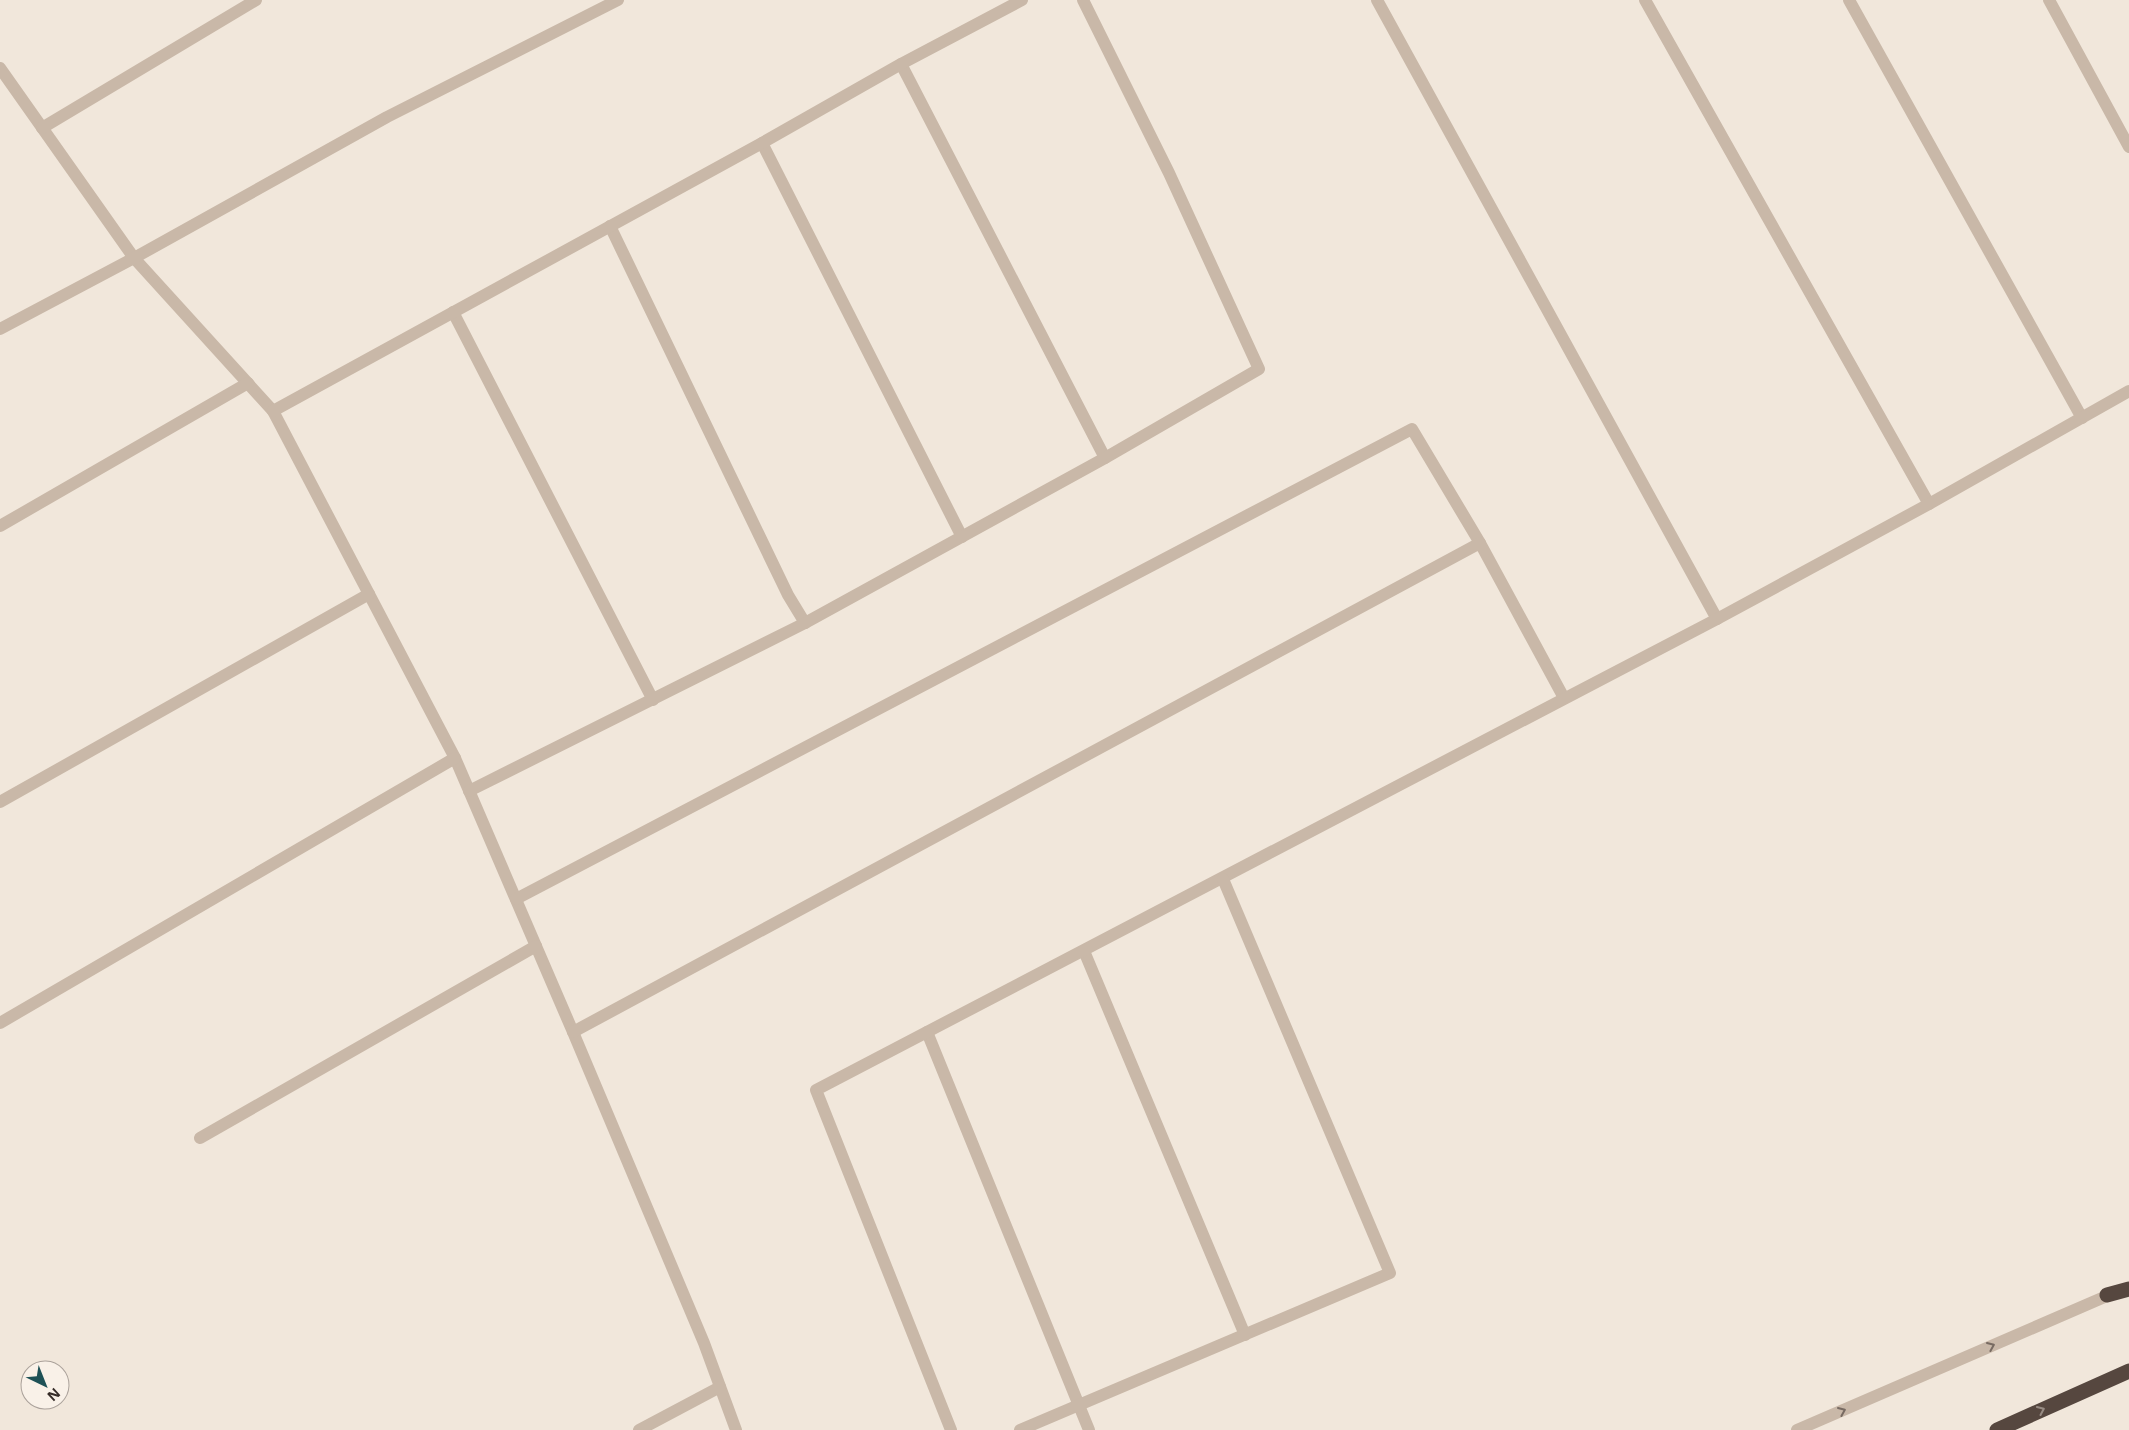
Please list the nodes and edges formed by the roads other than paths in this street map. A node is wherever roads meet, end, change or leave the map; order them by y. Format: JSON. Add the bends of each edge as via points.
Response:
{"nodes":[{"id":1,"x":256,"y":0,"type":"edge"},
{"id":2,"x":618,"y":0,"type":"edge"},
{"id":3,"x":1022,"y":0,"type":"edge"},
{"id":4,"x":1083,"y":0,"type":"edge"},
{"id":5,"x":1377,"y":0,"type":"edge"},
{"id":6,"x":1645,"y":0,"type":"edge"},
{"id":7,"x":1849,"y":0,"type":"edge"},
{"id":8,"x":2049,"y":0,"type":"edge"},
{"id":9,"x":901,"y":64,"type":"junction"},
{"id":10,"x":0,"y":68,"type":"edge"},
{"id":11,"x":42,"y":128,"type":"junction"},
{"id":12,"x":762,"y":143,"type":"junction"},
{"id":13,"x":2129,"y":147,"type":"edge"},
{"id":14,"x":610,"y":226,"type":"junction"},
{"id":15,"x":134,"y":258,"type":"junction"},
{"id":16,"x":453,"y":312,"type":"junction"},
{"id":17,"x":0,"y":329,"type":"edge"},
{"id":18,"x":248,"y":383,"type":"junction"},
{"id":19,"x":2129,"y":391,"type":"edge"},
{"id":20,"x":273,"y":411,"type":"junction"},
{"id":21,"x":2082,"y":418,"type":"junction"},
{"id":22,"x":1105,"y":458,"type":"junction"},
{"id":23,"x":1929,"y":504,"type":"junction"},
{"id":24,"x":0,"y":526,"type":"edge"},
{"id":25,"x":962,"y":537,"type":"junction"},
{"id":26,"x":1480,"y":543,"type":"junction"},
{"id":27,"x":369,"y":594,"type":"junction"},
{"id":28,"x":1717,"y":619,"type":"junction"},
{"id":29,"x":805,"y":623,"type":"junction"},
{"id":30,"x":1564,"y":698,"type":"junction"},
{"id":31,"x":653,"y":700,"type":"junction"},
{"id":32,"x":455,"y":758,"type":"junction"},
{"id":33,"x":469,"y":791,"type":"junction"},
{"id":34,"x":0,"y":802,"type":"edge"},
{"id":35,"x":1223,"y":879,"type":"junction"},
{"id":36,"x":516,"y":899,"type":"junction"},
{"id":37,"x":536,"y":946,"type":"junction"},
{"id":38,"x":1084,"y":951,"type":"junction"},
{"id":39,"x":0,"y":1023,"type":"edge"},
{"id":40,"x":574,"y":1032,"type":"junction"},
{"id":41,"x":927,"y":1032,"type":"junction"},
{"id":42,"x":200,"y":1138,"type":"dead end"},
{"id":43,"x":2129,"y":1287,"type":"edge"},
{"id":44,"x":2107,"y":1295,"type":"joint"},
{"id":45,"x":1245,"y":1335,"type":"junction"},
{"id":46,"x":2129,"y":1372,"type":"edge"},
{"id":47,"x":720,"y":1387,"type":"junction"},
{"id":48,"x":1080,"y":1405,"type":"junction"},
{"id":49,"x":639,"y":1430,"type":"edge"},
{"id":50,"x":736,"y":1430,"type":"edge"},
{"id":51,"x":951,"y":1430,"type":"edge"},
{"id":52,"x":1020,"y":1430,"type":"edge"},
{"id":53,"x":1089,"y":1430,"type":"edge"},
{"id":54,"x":1797,"y":1430,"type":"edge"},
{"id":55,"x":1997,"y":1430,"type":"edge"}],
"edges":[{"from":1,"to":11,"type":"street"},
{"from":2,"to":15,"type":"street","via":[[388,117]]},
{"from":3,"to":9,"type":"street"},
{"from":4,"to":22,"type":"street","via":[[1169,173],[1260,368]]},
{"from":5,"to":28,"type":"street"},
{"from":6,"to":23,"type":"street"},
{"from":7,"to":21,"type":"street"},
{"from":8,"to":13,"type":"street"},
{"from":9,"to":12,"type":"street"},
{"from":9,"to":22,"type":"street"},
{"from":10,"to":11,"type":"street"},
{"from":11,"to":15,"type":"street"},
{"from":12,"to":14,"type":"street"},
{"from":12,"to":25,"type":"street"},
{"from":14,"to":16,"type":"street"},
{"from":14,"to":29,"type":"street","via":[[788,595]]},
{"from":15,"to":17,"type":"street"},
{"from":15,"to":18,"type":"street"},
{"from":16,"to":20,"type":"street"},
{"from":16,"to":31,"type":"street"},
{"from":18,"to":20,"type":"street"},
{"from":18,"to":24,"type":"street"},
{"from":19,"to":21,"type":"street"},
{"from":20,"to":27,"type":"street"},
{"from":21,"to":23,"type":"street"},
{"from":22,"to":25,"type":"street"},
{"from":23,"to":28,"type":"street"},
{"from":25,"to":29,"type":"street"},
{"from":26,"to":30,"type":"street"},
{"from":26,"to":36,"type":"street","via":[[1412,429]]},
{"from":26,"to":40,"type":"street"},
{"from":27,"to":32,"type":"street"},
{"from":27,"to":34,"type":"street"},
{"from":28,"to":30,"type":"street"},
{"from":29,"to":31,"type":"street"},
{"from":30,"to":35,"type":"street"},
{"from":31,"to":33,"type":"street"},
{"from":32,"to":33,"type":"street"},
{"from":32,"to":39,"type":"street"},
{"from":33,"to":36,"type":"street"},
{"from":35,"to":38,"type":"street"},
{"from":35,"to":45,"type":"street","via":[[1390,1273]]},
{"from":36,"to":37,"type":"street"},
{"from":37,"to":40,"type":"street"},
{"from":37,"to":42,"type":"street"},
{"from":38,"to":41,"type":"street"},
{"from":38,"to":45,"type":"street"},
{"from":40,"to":47,"type":"street"},
{"from":41,"to":48,"type":"street"},
{"from":41,"to":51,"type":"street","via":[[816,1090]]},
{"from":43,"to":44,"type":"highway"},
{"from":54,"to":44,"type":"street","one_way":true},
{"from":45,"to":48,"type":"street"},
{"from":55,"to":46,"type":"highway","one_way":true},
{"from":47,"to":49,"type":"street"},
{"from":47,"to":50,"type":"street"},
{"from":48,"to":52,"type":"street"},
{"from":48,"to":53,"type":"street"}]}
